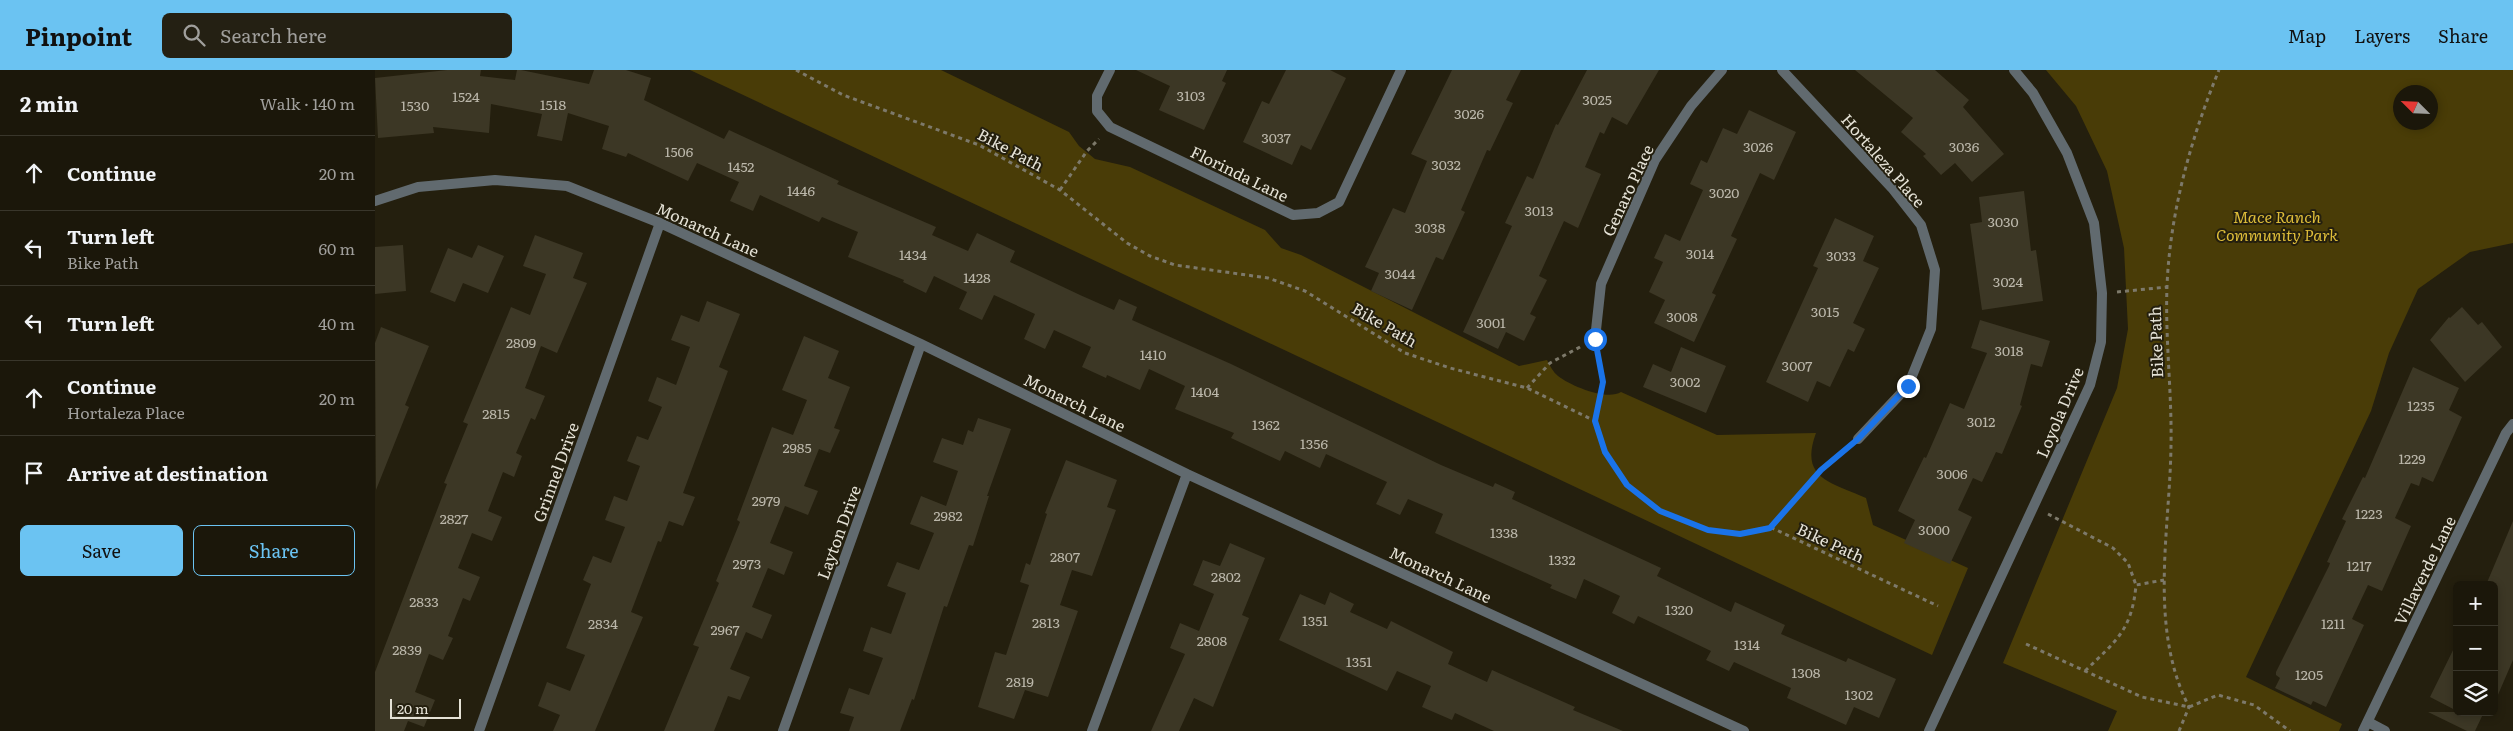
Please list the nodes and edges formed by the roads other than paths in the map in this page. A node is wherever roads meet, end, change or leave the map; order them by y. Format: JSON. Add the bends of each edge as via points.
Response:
{"nodes":[{"id":1,"x":1109,"y":70,"type":"edge"},
{"id":2,"x":1401,"y":70,"type":"edge"},
{"id":3,"x":1722,"y":70,"type":"edge"},
{"id":4,"x":1782,"y":70,"type":"edge"},
{"id":5,"x":2013,"y":70,"type":"edge"},
{"id":6,"x":375,"y":201,"type":"edge"},
{"id":7,"x":660,"y":223,"type":"junction"},
{"id":8,"x":1595,"y":339,"type":"road end"},
{"id":9,"x":921,"y":344,"type":"junction"},
{"id":10,"x":2513,"y":424,"type":"edge"},
{"id":11,"x":1858,"y":439,"type":"road end"},
{"id":12,"x":1187,"y":474,"type":"junction"},
{"id":13,"x":2365,"y":726,"type":"edge"},
{"id":14,"x":479,"y":731,"type":"edge"},
{"id":15,"x":783,"y":731,"type":"edge"},
{"id":16,"x":1092,"y":731,"type":"edge"},
{"id":17,"x":1744,"y":731,"type":"edge"},
{"id":18,"x":1929,"y":731,"type":"edge"},
{"id":19,"x":2385,"y":731,"type":"edge"}],
"edges":[{"from":1,"to":2,"type":"street","name":"Florinda Lane","via":[[1097,96],[1097,111],[1110,127],[1293,215],[1318,214],[1339,202]]},
{"from":3,"to":8,"type":"street","name":"Genaro Place","via":[[1691,106],[1655,160],[1601,284]]},
{"from":4,"to":11,"type":"street","name":"Hortaleza Place","via":[[1892,188],[1921,225],[1935,270],[1931,329],[1908,386]]},
{"from":5,"to":18,"type":"street","name":"Loyola Drive","via":[[2033,93],[2067,152],[2094,223],[2102,293],[2101,342],[2090,385]]},
{"from":6,"to":7,"type":"street","name":"Monarch Lane","via":[[418,187],[495,180],[567,186]]},
{"from":7,"to":9,"type":"street","name":"Monarch Lane"},
{"from":7,"to":14,"type":"street","name":"Grinnel Drive"},
{"from":9,"to":12,"type":"street","name":"Monarch Lane"},
{"from":9,"to":15,"type":"street","name":"Layton Drive"},
{"from":10,"to":13,"type":"street","name":"Villaverde Lane"},
{"from":12,"to":16,"type":"street"},
{"from":12,"to":17,"type":"street","name":"Monarch Lane"},
{"from":13,"to":19,"type":"street"}]}
